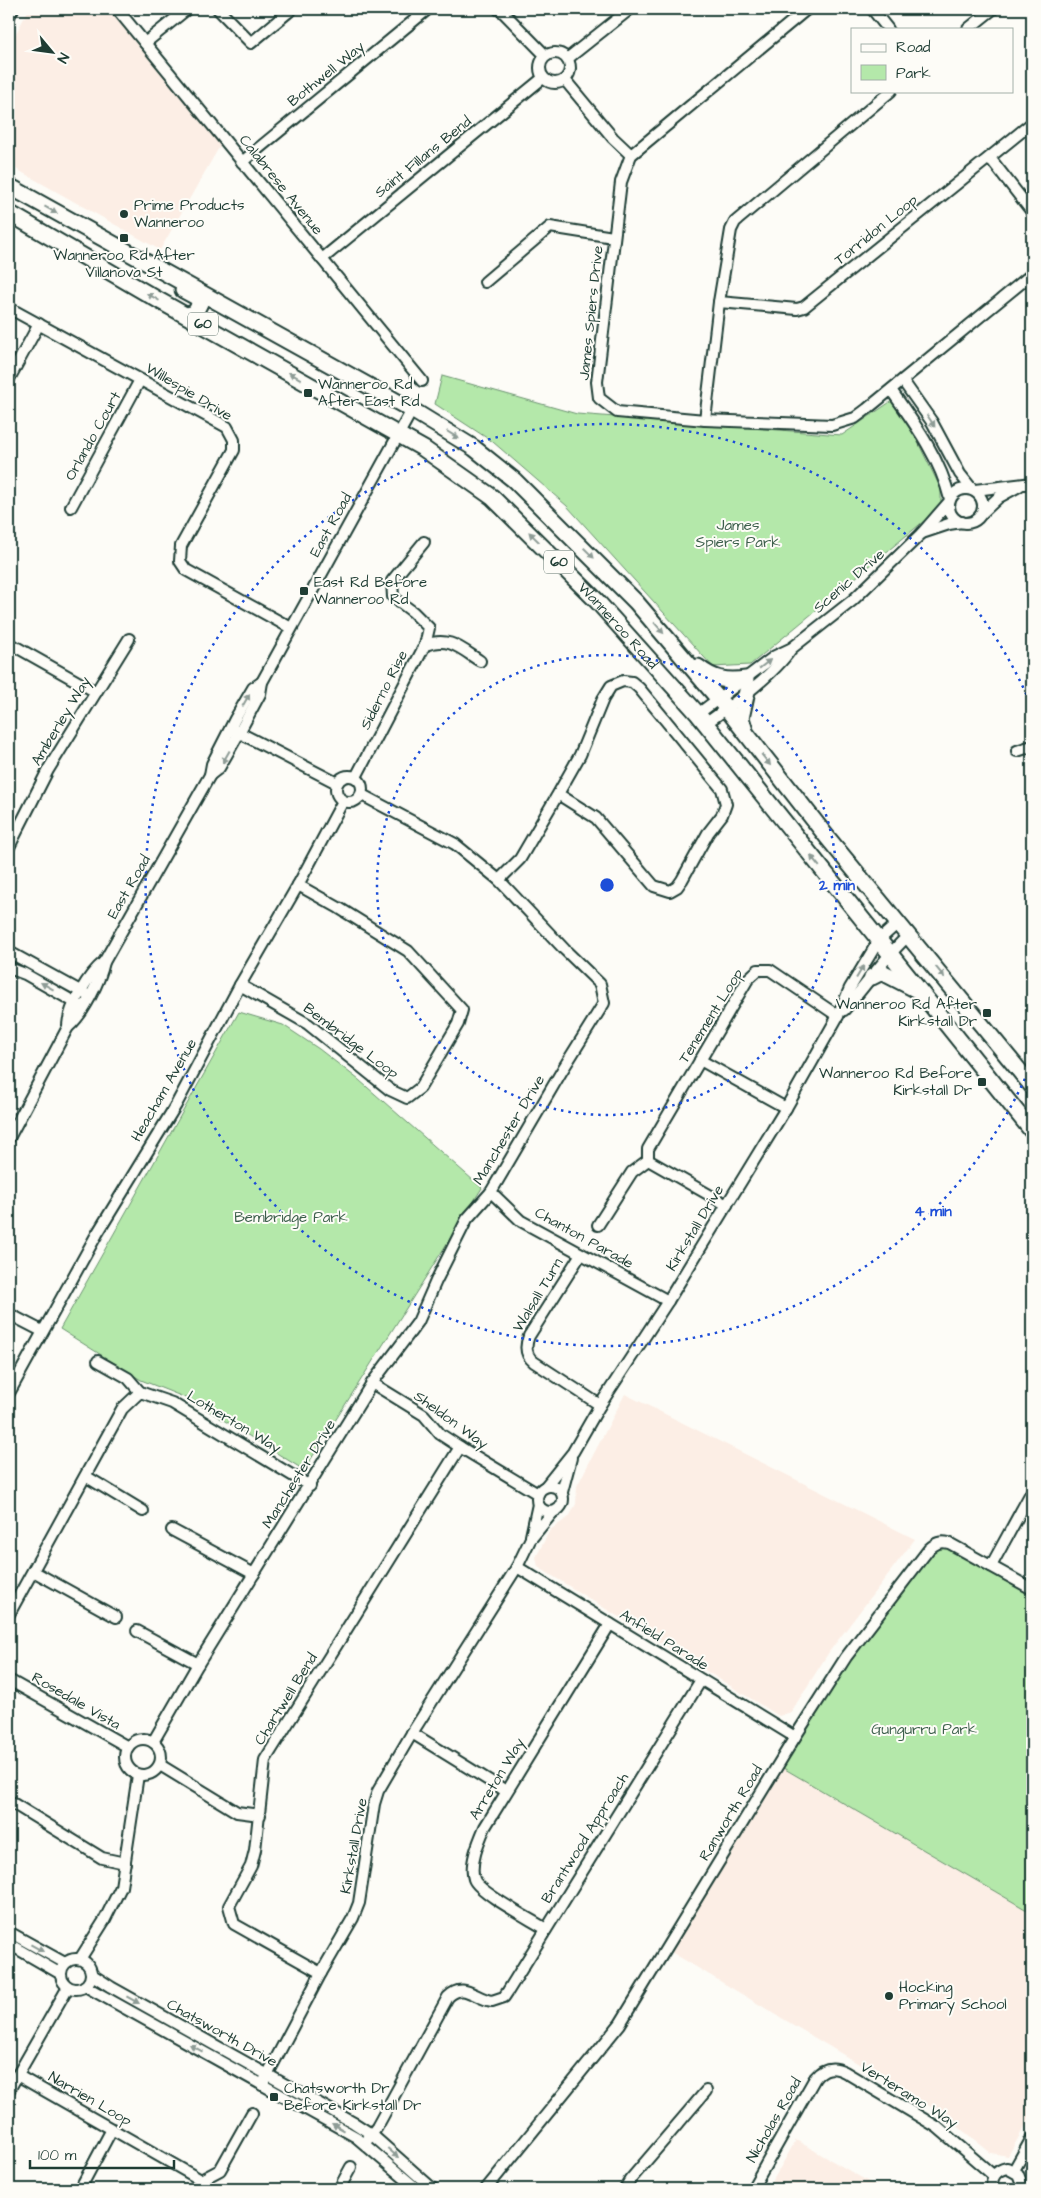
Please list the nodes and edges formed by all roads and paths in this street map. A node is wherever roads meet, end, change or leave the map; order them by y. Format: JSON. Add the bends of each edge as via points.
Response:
{"nodes":[{"id":1,"x":13,"y":9,"type":"edge"},
{"id":2,"x":117,"y":9,"type":"edge"},
{"id":3,"x":187,"y":9,"type":"edge"},
{"id":4,"x":218,"y":9,"type":"edge"},
{"id":5,"x":292,"y":9,"type":"edge"},
{"id":6,"x":428,"y":9,"type":"edge"},
{"id":7,"x":630,"y":9,"type":"edge"},
{"id":8,"x":807,"y":9,"type":"edge"},
{"id":9,"x":872,"y":9,"type":"edge"},
{"id":10,"x":993,"y":9,"type":"edge"},
{"id":11,"x":502,"y":10,"type":"edge"},
{"id":12,"x":9,"y":16,"type":"edge"},
{"id":13,"x":887,"y":28,"type":"edge"},
{"id":14,"x":969,"y":28,"type":"edge"},
{"id":15,"x":145,"y":44,"type":"junction"},
{"id":16,"x":546,"y":56,"type":"junction"},
{"id":17,"x":567,"y":59,"type":"junction"},
{"id":18,"x":543,"y":78,"type":"junction"},
{"id":19,"x":565,"y":80,"type":"junction"},
{"id":20,"x":890,"y":92,"type":"edge"},
{"id":21,"x":1032,"y":123,"type":"edge"},
{"id":22,"x":631,"y":155,"type":"junction"},
{"id":23,"x":990,"y":158,"type":"junction"},
{"id":24,"x":242,"y":162,"type":"junction"},
{"id":25,"x":9,"y":186,"type":"edge"},
{"id":26,"x":1032,"y":212,"type":"edge"},
{"id":27,"x":9,"y":213,"type":"edge"},
{"id":28,"x":614,"y":237,"type":"junction"},
{"id":29,"x":104,"y":239,"type":"junction"},
{"id":30,"x":322,"y":259,"type":"junction"},
{"id":31,"x":1032,"y":274,"type":"edge"},
{"id":32,"x":485,"y":282,"type":"dead end"},
{"id":33,"x":719,"y":302,"type":"junction"},
{"id":34,"x":9,"y":308,"type":"edge"},
{"id":35,"x":186,"y":315,"type":"junction"},
{"id":36,"x":39,"y":324,"type":"junction"},
{"id":37,"x":9,"y":379,"type":"edge"},
{"id":38,"x":140,"y":380,"type":"junction"},
{"id":39,"x":422,"y":381,"type":"dead end"},
{"id":40,"x":903,"y":381,"type":"junction"},
{"id":41,"x":891,"y":390,"type":"junction"},
{"id":42,"x":412,"y":410,"type":"junction"},
{"id":43,"x":705,"y":420,"type":"junction"},
{"id":44,"x":399,"y":435,"type":"junction"},
{"id":45,"x":1032,"y":483,"type":"edge"},
{"id":46,"x":1020,"y":486,"type":"junction"},
{"id":47,"x":973,"y":490,"type":"junction"},
{"id":48,"x":949,"y":501,"type":"junction"},
{"id":49,"x":71,"y":507,"type":"dead end"},
{"id":50,"x":981,"y":514,"type":"junction"},
{"id":51,"x":962,"y":522,"type":"junction"},
{"id":52,"x":922,"y":533,"type":"junction"},
{"id":53,"x":424,"y":542,"type":"dead end"},
{"id":54,"x":291,"y":628,"type":"junction"},
{"id":55,"x":128,"y":639,"type":"dead end"},
{"id":56,"x":9,"y":643,"type":"edge"},
{"id":57,"x":425,"y":645,"type":"junction"},
{"id":58,"x":681,"y":654,"type":"junction"},
{"id":59,"x":480,"y":661,"type":"dead end"},
{"id":60,"x":746,"y":685,"type":"junction"},
{"id":61,"x":96,"y":692,"type":"junction"},
{"id":62,"x":723,"y":705,"type":"junction"},
{"id":63,"x":701,"y":719,"type":"junction"},
{"id":64,"x":235,"y":730,"type":"junction"},
{"id":65,"x":747,"y":736,"type":"junction"},
{"id":66,"x":1032,"y":746,"type":"edge"},
{"id":67,"x":1017,"y":751,"type":"dead end"},
{"id":68,"x":356,"y":777,"type":"junction"},
{"id":69,"x":337,"y":783,"type":"junction"},
{"id":70,"x":558,"y":794,"type":"junction"},
{"id":71,"x":362,"y":795,"type":"junction"},
{"id":72,"x":343,"y":801,"type":"junction"},
{"id":73,"x":9,"y":847,"type":"edge"},
{"id":74,"x":499,"y":880,"type":"junction"},
{"id":75,"x":298,"y":886,"type":"junction"},
{"id":76,"x":899,"y":922,"type":"junction"},
{"id":77,"x":909,"y":935,"type":"junction"},
{"id":78,"x":879,"y":940,"type":"junction"},
{"id":79,"x":9,"y":952,"type":"edge"},
{"id":80,"x":890,"y":952,"type":"junction"},
{"id":81,"x":9,"y":968,"type":"edge"},
{"id":82,"x":872,"y":977,"type":"junction"},
{"id":83,"x":240,"y":985,"type":"junction"},
{"id":84,"x":85,"y":994,"type":"junction"},
{"id":85,"x":926,"y":996,"type":"junction"},
{"id":86,"x":79,"y":1004,"type":"junction"},
{"id":87,"x":838,"y":1016,"type":"junction"},
{"id":88,"x":700,"y":1060,"type":"junction"},
{"id":89,"x":1032,"y":1086,"type":"edge"},
{"id":90,"x":786,"y":1108,"type":"junction"},
{"id":91,"x":1032,"y":1131,"type":"edge"},
{"id":92,"x":9,"y":1138,"type":"edge"},
{"id":93,"x":648,"y":1160,"type":"junction"},
{"id":94,"x":491,"y":1192,"type":"junction"},
{"id":95,"x":727,"y":1205,"type":"junction"},
{"id":96,"x":598,"y":1224,"type":"dead end"},
{"id":97,"x":581,"y":1254,"type":"junction"},
{"id":98,"x":668,"y":1301,"type":"junction"},
{"id":99,"x":9,"y":1314,"type":"edge"},
{"id":100,"x":42,"y":1331,"type":"junction"},
{"id":101,"x":98,"y":1361,"type":"dead end"},
{"id":102,"x":372,"y":1383,"type":"junction"},
{"id":103,"x":140,"y":1392,"type":"junction"},
{"id":104,"x":9,"y":1393,"type":"edge"},
{"id":105,"x":600,"y":1405,"type":"junction"},
{"id":106,"x":460,"y":1447,"type":"junction"},
{"id":107,"x":573,"y":1452,"type":"junction"},
{"id":108,"x":87,"y":1477,"type":"junction"},
{"id":109,"x":310,"y":1486,"type":"junction"},
{"id":110,"x":1032,"y":1491,"type":"edge"},
{"id":111,"x":562,"y":1492,"type":"junction"},
{"id":112,"x":540,"y":1495,"type":"junction"},
{"id":113,"x":143,"y":1510,"type":"dead end"},
{"id":114,"x":553,"y":1512,"type":"junction"},
{"id":115,"x":172,"y":1530,"type":"dead end"},
{"id":116,"x":530,"y":1540,"type":"junction"},
{"id":117,"x":991,"y":1566,"type":"junction"},
{"id":118,"x":517,"y":1567,"type":"junction"},
{"id":119,"x":34,"y":1571,"type":"junction"},
{"id":120,"x":254,"y":1574,"type":"junction"},
{"id":121,"x":1032,"y":1589,"type":"edge"},
{"id":122,"x":9,"y":1614,"type":"edge"},
{"id":123,"x":116,"y":1617,"type":"dead end"},
{"id":124,"x":610,"y":1624,"type":"junction"},
{"id":125,"x":137,"y":1631,"type":"dead end"},
{"id":126,"x":198,"y":1664,"type":"junction"},
{"id":127,"x":9,"y":1680,"type":"edge"},
{"id":128,"x":701,"y":1680,"type":"junction"},
{"id":129,"x":412,"y":1734,"type":"junction"},
{"id":130,"x":795,"y":1737,"type":"junction"},
{"id":131,"x":153,"y":1742,"type":"junction"},
{"id":132,"x":128,"y":1747,"type":"junction"},
{"id":133,"x":160,"y":1765,"type":"junction"},
{"id":134,"x":138,"y":1775,"type":"junction"},
{"id":135,"x":506,"y":1791,"type":"junction"},
{"id":136,"x":9,"y":1802,"type":"edge"},
{"id":137,"x":260,"y":1814,"type":"junction"},
{"id":138,"x":125,"y":1863,"type":"junction"},
{"id":139,"x":546,"y":1929,"type":"junction"},
{"id":140,"x":9,"y":1932,"type":"edge"},
{"id":141,"x":9,"y":1944,"type":"edge"},
{"id":142,"x":80,"y":1959,"type":"junction"},
{"id":143,"x":65,"y":1963,"type":"junction"},
{"id":144,"x":321,"y":1973,"type":"junction"},
{"id":145,"x":61,"y":1974,"type":"junction"},
{"id":146,"x":91,"y":1974,"type":"junction"},
{"id":147,"x":85,"y":1986,"type":"junction"},
{"id":148,"x":68,"y":1987,"type":"junction"},
{"id":149,"x":826,"y":2068,"type":"joint"},
{"id":150,"x":17,"y":2075,"type":"junction"},
{"id":151,"x":268,"y":2075,"type":"junction"},
{"id":152,"x":262,"y":2085,"type":"junction"},
{"id":153,"x":9,"y":2090,"type":"edge"},
{"id":154,"x":706,"y":2091,"type":"dead end"},
{"id":155,"x":252,"y":2113,"type":"dead end"},
{"id":156,"x":112,"y":2129,"type":"junction"},
{"id":157,"x":1032,"y":2138,"type":"edge"},
{"id":158,"x":368,"y":2139,"type":"junction"},
{"id":159,"x":351,"y":2167,"type":"dead end"},
{"id":160,"x":1014,"y":2170,"type":"junction"},
{"id":161,"x":994,"y":2176,"type":"junction"},
{"id":162,"x":201,"y":2184,"type":"edge"},
{"id":163,"x":486,"y":2188,"type":"edge"},
{"id":164,"x":80,"y":2189,"type":"edge"},
{"id":165,"x":338,"y":2189,"type":"edge"},
{"id":166,"x":417,"y":2189,"type":"edge"},
{"id":167,"x":433,"y":2189,"type":"edge"},
{"id":168,"x":625,"y":2189,"type":"edge"},
{"id":169,"x":752,"y":2189,"type":"edge"},
{"id":170,"x":993,"y":2189,"type":"edge"},
{"id":171,"x":1021,"y":2189,"type":"edge"}],
"edges":[{"from":1,"to":12,"type":"street"},
{"from":2,"to":15,"type":"street","name":"Calabrese Avenue"},
{"from":3,"to":15,"type":"street"},
{"from":4,"to":5,"type":"street","via":[[251,43]]},
{"from":6,"to":24,"type":"street","name":"Bothwell Way"},
{"from":7,"to":17,"type":"street"},
{"from":8,"to":22,"type":"street","name":"James Spiers Drive"},
{"from":9,"to":13,"type":"street"},
{"from":10,"to":14,"type":"street"},
{"from":11,"to":16,"type":"street"},
{"from":15,"to":24,"type":"street","name":"Calabrese Avenue"},
{"from":16,"to":17,"type":"street","via":[[556,53]]},
{"from":16,"to":18,"type":"street","via":[[540,63]]},
{"from":17,"to":19,"type":"street","via":[[570,69]]},
{"from":18,"to":19,"type":"street","via":[[555,84]]},
{"from":18,"to":30,"type":"street","name":"Saint Fillans Bend"},
{"from":19,"to":22,"type":"street"},
{"from":20,"to":33,"type":"street","via":[[735,222]]},
{"from":21,"to":23,"type":"street","name":"Torridon Loop"},
{"from":22,"to":28,"type":"street","name":"James Spiers Drive","via":[[621,182]]},
{"from":23,"to":26,"type":"street"},
{"from":23,"to":33,"type":"street","name":"Torridon Loop","via":[[804,307]]},
{"from":24,"to":30,"type":"street","name":"Calabrese Avenue"},
{"from":25,"to":29,"type":"highway","name":"Wanneroo Road","number":"60","one_way":true},
{"from":35,"to":27,"type":"highway","name":"Wanneroo Road","number":"60","one_way":true},
{"from":28,"to":32,"type":"street","via":[[550,227]]},
{"from":28,"to":43,"type":"street","name":"James Spiers Drive","via":[[597,382],[599,398],[617,412]]},
{"from":29,"to":35,"type":"highway","number":"60","via":[[125,257],[196,297],[200,303],[198,310]]},
{"from":29,"to":42,"type":"highway","name":"Wanneroo Road","number":"60"},
{"from":30,"to":39,"type":"street","name":"Calabrese Avenue"},
{"from":31,"to":40,"type":"street","name":"James Spiers Drive"},
{"from":33,"to":43,"type":"street"},
{"from":34,"to":36,"type":"street","name":"Willespie Drive"},
{"from":44,"to":35,"type":"highway","name":"Wanneroo Road","number":"60","one_way":true},
{"from":36,"to":37,"type":"street"},
{"from":36,"to":38,"type":"street","name":"Willespie Drive"},
{"from":38,"to":49,"type":"street","name":"Orlando Court"},
{"from":38,"to":54,"type":"street","name":"Willespie Drive","via":[[227,427],[234,440],[234,450],[181,546],[180,561],[186,570]]},
{"from":40,"to":41,"type":"street","name":"James Spiers Drive"},
{"from":40,"to":47,"type":"street","one_way":true},
{"from":41,"to":43,"type":"street","name":"James Spiers Drive","via":[[855,418],[832,425]]},
{"from":41,"to":48,"type":"street","via":[[920,430],[946,481]]},
{"from":42,"to":44,"type":"street","name":"East Road"},
{"from":42,"to":58,"type":"highway","name":"Wanneroo Road","number":"60","one_way":true,"via":[[474,448],[514,480],[608,572]]},
{"from":44,"to":54,"type":"street","name":"East Road"},
{"from":63,"to":44,"type":"highway","name":"Wanneroo Road","number":"60","one_way":true,"via":[[596,600],[492,497]]},
{"from":45,"to":46,"type":"street"},
{"from":46,"to":47,"type":"street"},
{"from":46,"to":50,"type":"street","via":[[999,497]]},
{"from":47,"to":48,"type":"street","via":[[958,490]]},
{"from":47,"to":50,"type":"street","via":[[983,501]]},
{"from":48,"to":51,"type":"street","via":[[951,515]]},
{"from":48,"to":52,"type":"street","name":"Scenic Drive"},
{"from":50,"to":51,"type":"street","via":[[973,522]]},
{"from":51,"to":52,"type":"street","name":"Scenic Drive"},
{"from":52,"to":60,"type":"street","name":"Scenic Drive","via":[[853,600],[792,648],[782,663]]},
{"from":53,"to":57,"type":"street","via":[[392,581],[393,597],[429,628]]},
{"from":54,"to":64,"type":"street","name":"East Road","via":[[262,682],[260,694]]},
{"from":55,"to":61,"type":"street","name":"Amberley Way"},
{"from":56,"to":61,"type":"street"},
{"from":57,"to":59,"type":"street","name":"Siderno Rise","via":[[438,640],[451,643]]},
{"from":57,"to":68,"type":"street","name":"Siderno Rise"},
{"from":58,"to":60,"type":"highway","via":[[714,678]]},
{"from":58,"to":62,"type":"highway","name":"Wanneroo Road","number":"60"},
{"from":60,"to":62,"type":"street","name":"Scenic Drive"},
{"from":60,"to":65,"type":"highway","via":[[741,718]]},
{"from":61,"to":73,"type":"street","name":"Amberley Way","via":[[48,770]]},
{"from":62,"to":63,"type":"street","name":"Scenic Drive"},
{"from":62,"to":65,"type":"highway","name":"Wanneroo Road","number":"60"},
{"from":78,"to":63,"type":"highway","name":"Wanneroo Road","number":"60","one_way":true},
{"from":64,"to":69,"type":"street"},
{"from":64,"to":84,"type":"street","name":"East Road","via":[[220,768],[210,774],[104,962],[94,970]]},
{"from":65,"to":76,"type":"highway","name":"Wanneroo Road","number":"60","one_way":true},
{"from":66,"to":67,"type":"street"},
{"from":68,"to":69,"type":"street","via":[[347,776]]},
{"from":68,"to":71,"type":"street","via":[[362,783]]},
{"from":69,"to":72,"type":"street","via":[[336,791]]},
{"from":70,"to":70,"type":"street","via":[[580,755],[611,686],[623,681],[632,682],[639,688],[722,789],[726,804],[682,880],[670,891],[654,886],[596,818]]},
{"from":70,"to":74,"type":"street","via":[[520,859]]},
{"from":71,"to":72,"type":"street","via":[[356,801]]},
{"from":71,"to":74,"type":"street","name":"Manchester Drive","via":[[455,844]]},
{"from":72,"to":75,"type":"street","name":"Heacham Avenue"},
{"from":74,"to":94,"type":"street","name":"Manchester Drive","via":[[600,984],[604,1003]]},
{"from":75,"to":83,"type":"street","name":"Heacham Avenue"},
{"from":75,"to":83,"type":"street","name":"Bembridge Loop","via":[[408,951],[462,1010],[458,1024],[420,1088],[407,1098],[390,1090],[308,1024]]},
{"from":76,"to":77,"type":"highway","name":"Wanneroo Road","number":"60"},
{"from":76,"to":78,"type":"street","name":"Kirkstall Drive"},
{"from":77,"to":80,"type":"street","name":"Kirkstall Drive"},
{"from":77,"to":89,"type":"highway","name":"Wanneroo Road","number":"60","one_way":true},
{"from":78,"to":80,"type":"highway","name":"Wanneroo Road","number":"60"},
{"from":87,"to":78,"type":"street","name":"Kirkstall Drive","one_way":true,"via":[[850,988]]},
{"from":79,"to":84,"type":"street"},
{"from":80,"to":82,"type":"street","name":"Kirkstall Drive"},
{"from":80,"to":85,"type":"highway","name":"Wanneroo Road","number":"60"},
{"from":86,"to":81,"type":"street","one_way":true},
{"from":82,"to":85,"type":"highway","via":[[882,972]]},
{"from":82,"to":87,"type":"street","name":"Kirkstall Drive"},
{"from":83,"to":100,"type":"street","name":"Heacham Avenue","via":[[176,1106]]},
{"from":84,"to":86,"type":"street","name":"East Road"},
{"from":85,"to":91,"type":"highway","name":"Wanneroo Road","number":"60"},
{"from":86,"to":92,"type":"street","name":"East Road","via":[[76,1020],[68,1027]]},
{"from":87,"to":88,"type":"street","name":"Tenement Loop","via":[[770,970],[758,970],[748,980]]},
{"from":87,"to":90,"type":"street","name":"Kirkstall Drive"},
{"from":88,"to":90,"type":"street"},
{"from":88,"to":93,"type":"street","name":"Tenement Loop","via":[[648,1149]]},
{"from":90,"to":95,"type":"street","name":"Kirkstall Drive"},
{"from":93,"to":95,"type":"street"},
{"from":93,"to":96,"type":"street","via":[[632,1172]]},
{"from":94,"to":97,"type":"street","name":"Chanton Parade","via":[[521,1220]]},
{"from":94,"to":102,"type":"street","name":"Manchester Drive","via":[[468,1219],[418,1322]]},
{"from":95,"to":98,"type":"street","name":"Kirkstall Drive"},
{"from":97,"to":98,"type":"street","name":"Chanton Parade"},
{"from":97,"to":105,"type":"street","name":"Walsall Turn","via":[[529,1336],[526,1349],[534,1362]]},
{"from":98,"to":105,"type":"street","name":"Kirkstall Drive"},
{"from":99,"to":100,"type":"street"},
{"from":100,"to":104,"type":"street","name":"Heacham Avenue"},
{"from":101,"to":103,"type":"street","name":"Lotherton Way","via":[[128,1378]]},
{"from":102,"to":106,"type":"street","name":"Sheldon Way","via":[[424,1415],[440,1434]]},
{"from":102,"to":109,"type":"street","name":"Manchester Drive"},
{"from":103,"to":108,"type":"street","via":[[122,1409]]},
{"from":103,"to":109,"type":"street","name":"Lotherton Way","via":[[172,1403]]},
{"from":105,"to":107,"type":"street","name":"Kirkstall Drive"},
{"from":106,"to":112,"type":"street","name":"Sheldon Way"},
{"from":106,"to":137,"type":"street","name":"Chartwell Bend","via":[[265,1760]]},
{"from":107,"to":111,"type":"street","name":"Kirkstall Drive"},
{"from":107,"to":112,"type":"street","name":"Kirkstall Drive"},
{"from":108,"to":113,"type":"street"},
{"from":108,"to":119,"type":"street"},
{"from":109,"to":120,"type":"street","name":"Manchester Drive"},
{"from":110,"to":117,"type":"street"},
{"from":111,"to":112,"type":"street","via":[[555,1486]]},
{"from":111,"to":114,"type":"street","via":[[562,1504]]},
{"from":112,"to":114,"type":"street","via":[[545,1511]]},
{"from":112,"to":116,"type":"street","name":"Kirkstall Drive"},
{"from":114,"to":116,"type":"street","name":"Kirkstall Drive"},
{"from":115,"to":120,"type":"street"},
{"from":116,"to":118,"type":"street","name":"Kirkstall Drive"},
{"from":117,"to":121,"type":"street","name":"Ranworth Road"},
{"from":117,"to":130,"type":"street","name":"Ranworth Road","via":[[949,1543],[935,1544],[846,1657]]},
{"from":118,"to":124,"type":"street","name":"Anfield Parade"},
{"from":118,"to":129,"type":"street","name":"Kirkstall Drive"},
{"from":119,"to":122,"type":"street"},
{"from":119,"to":123,"type":"street"},
{"from":120,"to":126,"type":"street","name":"Manchester Drive"},
{"from":124,"to":128,"type":"street","name":"Anfield Parade"},
{"from":124,"to":135,"type":"street","name":"Arreton Way"},
{"from":125,"to":126,"type":"street"},
{"from":126,"to":131,"type":"street","name":"Manchester Drive"},
{"from":127,"to":132,"type":"street","name":"Rosedale Vista"},
{"from":128,"to":130,"type":"street","name":"Anfield Parade"},
{"from":128,"to":139,"type":"street","name":"Brantwood Approach"},
{"from":129,"to":135,"type":"street"},
{"from":129,"to":144,"type":"street","name":"Kirkstall Drive","via":[[378,1791],[359,1903]]},
{"from":130,"to":163,"type":"street","name":"Ranworth Road","via":[[620,2024]]},
{"from":131,"to":132,"type":"street","via":[[141,1739]]},
{"from":131,"to":133,"type":"street","via":[[161,1752]]},
{"from":132,"to":134,"type":"street","via":[[127,1766]]},
{"from":133,"to":134,"type":"street","via":[[150,1774]]},
{"from":133,"to":137,"type":"street","via":[[237,1812]]},
{"from":134,"to":138,"type":"street"},
{"from":135,"to":139,"type":"street","name":"Arreton Way","via":[[479,1841],[472,1872],[474,1880],[483,1890]]},
{"from":136,"to":138,"type":"street","via":[[102,1858]]},
{"from":137,"to":144,"type":"street","name":"Chartwell Bend","via":[[256,1850],[228,1906],[234,1924]]},
{"from":138,"to":142,"type":"street","via":[[121,1887]]},
{"from":139,"to":158,"type":"street","name":"Brantwood Approach","via":[[508,1991],[498,2000],[487,2000],[466,1989],[456,1991],[448,1998]]},
{"from":140,"to":143,"type":"street","one_way":true},
{"from":141,"to":145,"type":"street"},
{"from":142,"to":143,"type":"street"},
{"from":142,"to":146,"type":"street","via":[[88,1965]]},
{"from":143,"to":145,"type":"street"},
{"from":144,"to":151,"type":"street","name":"Kirkstall Drive"},
{"from":145,"to":148,"type":"street"},
{"from":146,"to":147,"type":"street"},
{"from":146,"to":151,"type":"street","name":"Chatsworth Drive","one_way":true},
{"from":147,"to":148,"type":"street","via":[[75,1990]]},
{"from":152,"to":147,"type":"street","name":"Chatsworth Drive","one_way":true},
{"from":148,"to":150,"type":"street"},
{"from":149,"to":161,"type":"street","name":"Verteramo Way","via":[[845,2072],[937,2127]]},
{"from":149,"to":169,"type":"street","name":"Nicholas Road","via":[[815,2078]]},
{"from":150,"to":153,"type":"street"},
{"from":150,"to":156,"type":"street","name":"Narrien Loop"},
{"from":151,"to":152,"type":"street","name":"Kirkstall Drive"},
{"from":151,"to":158,"type":"street","name":"Chatsworth Drive"},
{"from":158,"to":152,"type":"street","name":"Chatsworth Drive","one_way":true},
{"from":154,"to":168,"type":"street"},
{"from":155,"to":162,"type":"street","name":"Narrien Loop","via":[[220,2170]]},
{"from":156,"to":162,"type":"street","name":"Narrien Loop"},
{"from":156,"to":164,"type":"street"},
{"from":157,"to":160,"type":"street"},
{"from":158,"to":166,"type":"street","name":"Chatsworth Drive"},
{"from":158,"to":167,"type":"street","name":"Chatsworth Drive","one_way":true},
{"from":159,"to":165,"type":"street"},
{"from":160,"to":161,"type":"street","via":[[1002,2169]]},
{"from":160,"to":171,"type":"street","via":[[1021,2178]]},
{"from":161,"to":170,"type":"street"}]}
